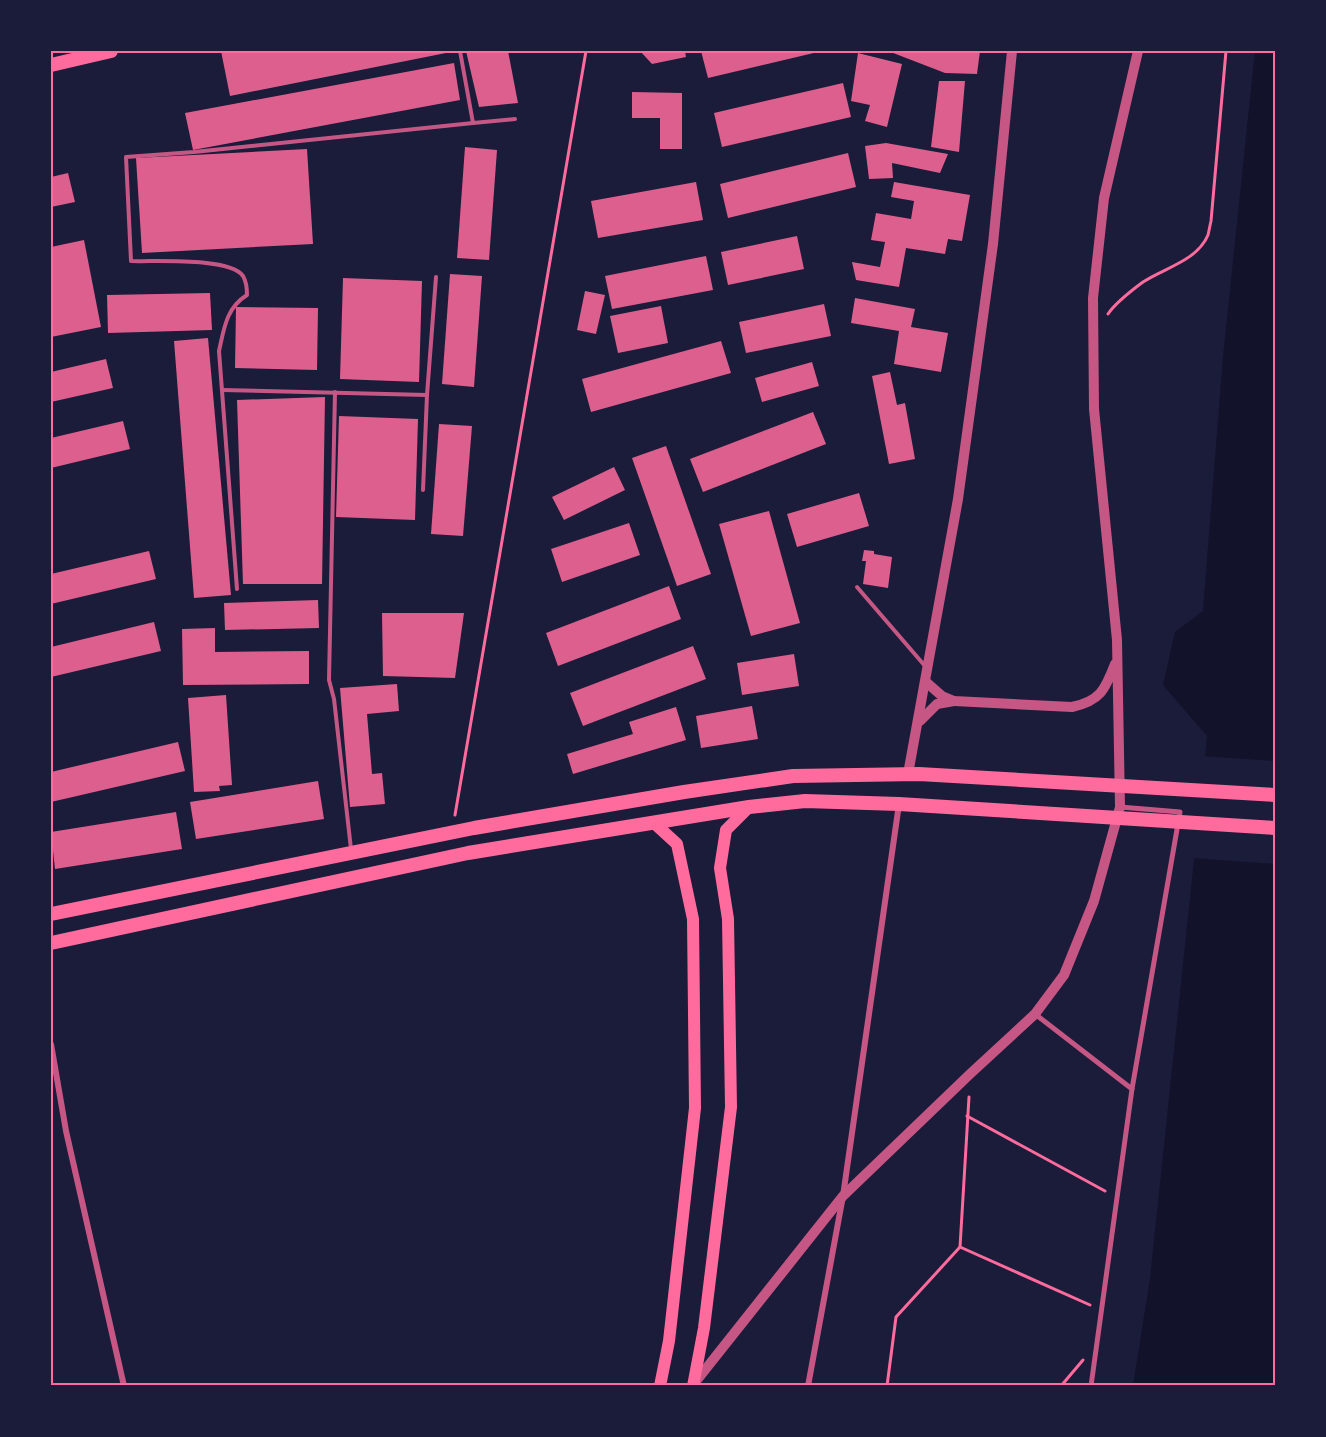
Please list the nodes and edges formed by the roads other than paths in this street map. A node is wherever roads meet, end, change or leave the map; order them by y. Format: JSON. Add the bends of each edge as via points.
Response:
{"nodes":[{"id":1,"x":111,"y":51,"type":"edge"},
{"id":2,"x":460,"y":51,"type":"edge"},
{"id":3,"x":1012,"y":51,"type":"edge"},
{"id":4,"x":1138,"y":51,"type":"edge"},
{"id":5,"x":51,"y":65,"type":"edge"},
{"id":6,"x":515,"y":119,"type":"dead end"},
{"id":7,"x":473,"y":123,"type":"junction"},
{"id":8,"x":436,"y":277,"type":"dead end"},
{"id":9,"x":222,"y":390,"type":"junction"},
{"id":10,"x":335,"y":392,"type":"junction"},
{"id":11,"x":427,"y":395,"type":"junction"},
{"id":12,"x":423,"y":490,"type":"dead end"},
{"id":13,"x":857,"y":587,"type":"dead end"},
{"id":14,"x":237,"y":590,"type":"dead end"},
{"id":15,"x":1117,"y":658,"type":"junction"},
{"id":16,"x":928,"y":670,"type":"junction"},
{"id":17,"x":926,"y":682,"type":"junction"},
{"id":18,"x":954,"y":701,"type":"junction"},
{"id":19,"x":919,"y":722,"type":"junction"},
{"id":20,"x":914,"y":774,"type":"junction"},
{"id":21,"x":1275,"y":795,"type":"edge"},
{"id":22,"x":899,"y":804,"type":"junction"},
{"id":23,"x":749,"y":807,"type":"junction"},
{"id":24,"x":1120,"y":807,"type":"junction"},
{"id":25,"x":653,"y":822,"type":"junction"},
{"id":26,"x":1275,"y":828,"type":"edge"},
{"id":27,"x":352,"y":853,"type":"junction"},
{"id":28,"x":51,"y":914,"type":"edge"},
{"id":29,"x":51,"y":943,"type":"edge"},
{"id":30,"x":1035,"y":1014,"type":"junction"},
{"id":31,"x":51,"y":1044,"type":"edge"},
{"id":32,"x":1132,"y":1089,"type":"junction"},
{"id":33,"x":843,"y":1196,"type":"junction"},
{"id":34,"x":124,"y":1386,"type":"edge"},
{"id":35,"x":660,"y":1386,"type":"edge"},
{"id":36,"x":693,"y":1386,"type":"edge"},
{"id":37,"x":808,"y":1386,"type":"edge"},
{"id":38,"x":1092,"y":1386,"type":"edge"}],
"edges":[{"from":1,"to":5,"type":"main road"},
{"from":2,"to":7,"type":"lane"},
{"from":3,"to":16,"type":"street","via":[[992,256],[958,499]]},
{"from":4,"to":15,"type":"street","via":[[1104,198],[1093,298],[1094,409]]},
{"from":6,"to":7,"type":"lane"},
{"from":7,"to":9,"type":"lane","via":[[126,157],[131,261],[219,263],[244,277],[247,295],[238,300],[228,315],[219,351]]},
{"from":8,"to":11,"type":"lane"},
{"from":9,"to":10,"type":"lane"},
{"from":9,"to":14,"type":"lane"},
{"from":10,"to":11,"type":"lane"},
{"from":10,"to":27,"type":"lane","via":[[329,680]]},
{"from":11,"to":12,"type":"lane"},
{"from":13,"to":16,"type":"lane"},
{"from":15,"to":18,"type":"street","via":[[1106,686],[1087,704],[1071,707]]},
{"from":15,"to":24,"type":"street"},
{"from":16,"to":17,"type":"street"},
{"from":17,"to":18,"type":"street"},
{"from":17,"to":19,"type":"street"},
{"from":18,"to":19,"type":"street","via":[[937,704]]},
{"from":19,"to":20,"type":"street"},
{"from":20,"to":21,"type":"main road"},
{"from":20,"to":27,"type":"main road","via":[[794,776],[452,832]]},
{"from":22,"to":23,"type":"main road","via":[[805,801]]},
{"from":22,"to":26,"type":"main road"},
{"from":22,"to":33,"type":"street"},
{"from":23,"to":25,"type":"main road"},
{"from":23,"to":36,"type":"main road","via":[[726,830],[720,868],[729,919],[731,1107],[704,1328]]},
{"from":24,"to":30,"type":"street","via":[[1095,901],[1064,975]]},
{"from":24,"to":32,"type":"street","via":[[1180,812]]},
{"from":25,"to":29,"type":"main road","via":[[468,853]]},
{"from":25,"to":35,"type":"main road","via":[[677,844],[693,919],[695,1108],[669,1341]]},
{"from":27,"to":28,"type":"main road"},
{"from":30,"to":32,"type":"street"},
{"from":30,"to":33,"type":"street"},
{"from":31,"to":34,"type":"street","via":[[66,1131]]},
{"from":32,"to":38,"type":"street"},
{"from":33,"to":36,"type":"street"},
{"from":33,"to":37,"type":"street"}]}
